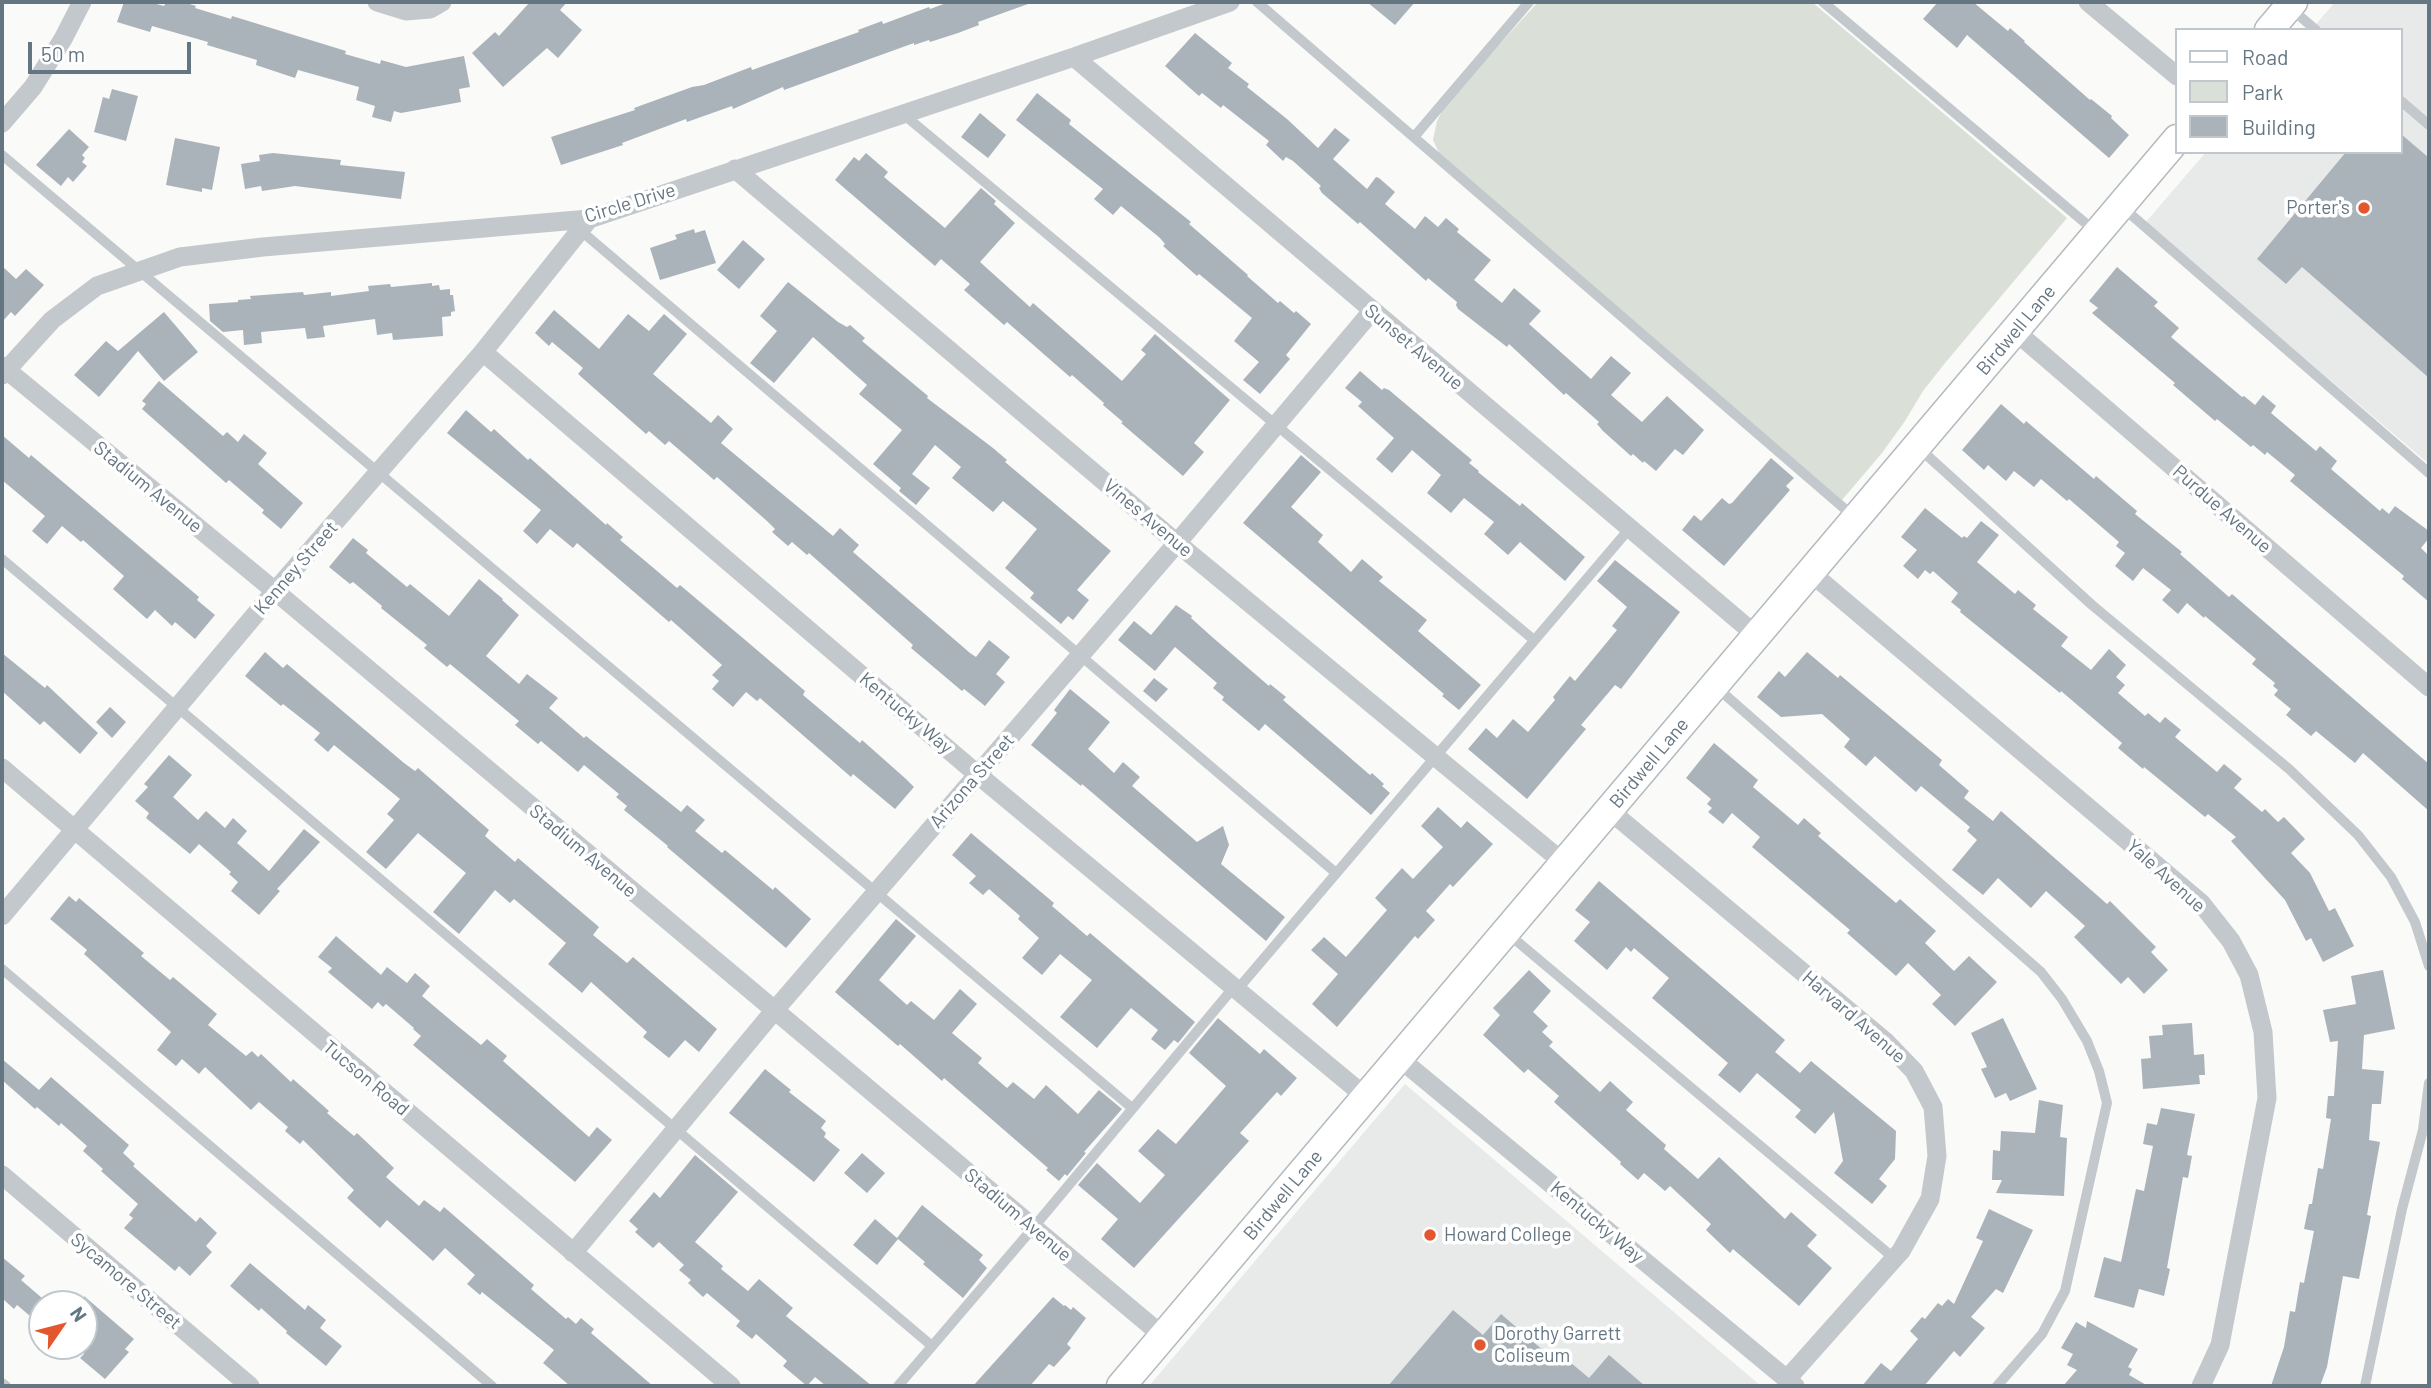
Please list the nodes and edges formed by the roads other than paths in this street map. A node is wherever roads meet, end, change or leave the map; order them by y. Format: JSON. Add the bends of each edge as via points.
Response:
{"nodes":[{"id":1,"x":82,"y":2,"type":"edge"},
{"id":2,"x":377,"y":2,"type":"edge"},
{"id":3,"x":1230,"y":2,"type":"edge"},
{"id":4,"x":1257,"y":2,"type":"edge"},
{"id":5,"x":1529,"y":2,"type":"edge"},
{"id":6,"x":1823,"y":2,"type":"edge"},
{"id":7,"x":2088,"y":2,"type":"edge"},
{"id":8,"x":2291,"y":4,"type":"edge"},
{"id":9,"x":436,"y":5,"type":"edge"},
{"id":10,"x":2271,"y":28,"type":"edge"},
{"id":11,"x":2314,"y":28,"type":"edge"},
{"id":12,"x":1074,"y":57,"type":"junction"},
{"id":13,"x":2176,"y":75,"type":"edge"},
{"id":14,"x":2403,"y":104,"type":"edge"},
{"id":15,"x":903,"y":113,"type":"junction"},
{"id":16,"x":2,"y":123,"type":"edge"},
{"id":17,"x":2429,"y":125,"type":"edge"},
{"id":18,"x":1414,"y":137,"type":"junction"},
{"id":19,"x":2176,"y":140,"type":"edge"},
{"id":20,"x":2,"y":155,"type":"edge"},
{"id":21,"x":735,"y":169,"type":"junction"},
{"id":22,"x":2120,"y":206,"type":"junction"},
{"id":23,"x":584,"y":224,"type":"junction"},
{"id":24,"x":2098,"y":233,"type":"junction"},
{"id":25,"x":138,"y":270,"type":"junction"},
{"id":26,"x":1372,"y":311,"type":"junction"},
{"id":27,"x":2015,"y":331,"type":"junction"},
{"id":28,"x":482,"y":352,"type":"junction"},
{"id":29,"x":3,"y":371,"type":"edge"},
{"id":30,"x":1276,"y":425,"type":"junction"},
{"id":31,"x":1917,"y":446,"type":"junction"},
{"id":32,"x":378,"y":472,"type":"junction"},
{"id":33,"x":2429,"y":473,"type":"edge"},
{"id":34,"x":1856,"y":518,"type":"junction"},
{"id":35,"x":1630,"y":528,"type":"junction"},
{"id":36,"x":1177,"y":543,"type":"junction"},
{"id":37,"x":2,"y":559,"type":"edge"},
{"id":38,"x":1810,"y":572,"type":"junction"},
{"id":39,"x":275,"y":591,"type":"junction"},
{"id":40,"x":1756,"y":636,"type":"junction"},
{"id":41,"x":1534,"y":640,"type":"junction"},
{"id":42,"x":1080,"y":655,"type":"junction"},
{"id":43,"x":1714,"y":686,"type":"junction"},
{"id":44,"x":2429,"y":687,"type":"edge"},
{"id":45,"x":177,"y":708,"type":"junction"},
{"id":46,"x":1434,"y":755,"type":"junction"},
{"id":47,"x":2,"y":768,"type":"edge"},
{"id":48,"x":977,"y":774,"type":"junction"},
{"id":49,"x":1609,"y":810,"type":"junction"},
{"id":50,"x":74,"y":830,"type":"junction"},
{"id":51,"x":1564,"y":863,"type":"junction"},
{"id":52,"x":1336,"y":873,"type":"junction"},
{"id":53,"x":876,"y":892,"type":"junction"},
{"id":54,"x":2,"y":916,"type":"edge"},
{"id":55,"x":1506,"y":932,"type":"junction"},
{"id":56,"x":2429,"y":965,"type":"edge"},
{"id":57,"x":2,"y":969,"type":"edge"},
{"id":58,"x":1236,"y":988,"type":"junction"},
{"id":59,"x":774,"y":1011,"type":"junction"},
{"id":60,"x":1399,"y":1058,"type":"junction"},
{"id":61,"x":2429,"y":1083,"type":"edge"},
{"id":62,"x":1366,"y":1097,"type":"junction"},
{"id":63,"x":1132,"y":1108,"type":"junction"},
{"id":64,"x":676,"y":1129,"type":"junction"},
{"id":65,"x":2,"y":1175,"type":"edge"},
{"id":66,"x":1033,"y":1228,"type":"junction"},
{"id":67,"x":573,"y":1253,"type":"junction"},
{"id":68,"x":1895,"y":1259,"type":"junction"},
{"id":69,"x":1163,"y":1336,"type":"junction"},
{"id":70,"x":932,"y":1346,"type":"junction"},
{"id":71,"x":2,"y":1383,"type":"edge"},
{"id":72,"x":1791,"y":1383,"type":"edge"},
{"id":73,"x":6,"y":1386,"type":"edge"},
{"id":74,"x":250,"y":1386,"type":"edge"},
{"id":75,"x":492,"y":1386,"type":"edge"},
{"id":76,"x":732,"y":1386,"type":"edge"},
{"id":77,"x":898,"y":1386,"type":"edge"},
{"id":78,"x":1121,"y":1386,"type":"edge"},
{"id":79,"x":1997,"y":1386,"type":"edge"},
{"id":80,"x":2201,"y":1386,"type":"edge"},
{"id":81,"x":2365,"y":1386,"type":"edge"}],
"edges":[{"from":1,"to":16,"type":"street","via":[[33,86]]},
{"from":2,"to":9,"type":"street","via":[[406,11]]},
{"from":3,"to":12,"type":"street","name":"Circle Drive"},
{"from":4,"to":18,"type":"lane"},
{"from":5,"to":18,"type":"lane"},
{"from":6,"to":24,"type":"lane"},
{"from":7,"to":13,"type":"street"},
{"from":8,"to":10,"type":"main road"},
{"from":8,"to":11,"type":"lane"},
{"from":12,"to":15,"type":"street","name":"Circle Drive"},
{"from":12,"to":26,"type":"street","name":"Sunset Avenue"},
{"from":14,"to":17,"type":"lane"},
{"from":15,"to":21,"type":"street","name":"Circle Drive"},
{"from":15,"to":30,"type":"lane"},
{"from":18,"to":34,"type":"lane"},
{"from":19,"to":22,"type":"main road","name":"Birdwell Lane"},
{"from":20,"to":25,"type":"lane"},
{"from":21,"to":23,"type":"street","name":"Circle Drive"},
{"from":21,"to":36,"type":"street","name":"Vines Avenue"},
{"from":22,"to":24,"type":"main road","name":"Birdwell Lane"},
{"from":22,"to":33,"type":"lane"},
{"from":23,"to":25,"type":"street","name":"Circle Drive","via":[[263,247],[180,257]]},
{"from":23,"to":28,"type":"street","name":"Kenney Street"},
{"from":23,"to":42,"type":"lane"},
{"from":24,"to":27,"type":"main road","name":"Birdwell Lane"},
{"from":25,"to":29,"type":"street","name":"Circle Drive","via":[[97,286],[52,320]]},
{"from":25,"to":32,"type":"lane"},
{"from":26,"to":30,"type":"street","name":"Arizona Street"},
{"from":26,"to":35,"type":"street","name":"Sunset Avenue"},
{"from":27,"to":31,"type":"main road","name":"Birdwell Lane"},
{"from":27,"to":44,"type":"street","name":"Purdue Avenue"},
{"from":28,"to":32,"type":"street","name":"Kenney Street"},
{"from":28,"to":48,"type":"street","name":"Kentucky Way"},
{"from":29,"to":39,"type":"street","name":"Stadium Avenue"},
{"from":30,"to":36,"type":"street","name":"Arizona Street"},
{"from":30,"to":41,"type":"lane"},
{"from":31,"to":34,"type":"main road","name":"Birdwell Lane"},
{"from":31,"to":56,"type":"lane","via":[[2092,604],[2289,769],[2358,835],[2391,877],[2415,922]]},
{"from":32,"to":39,"type":"street","name":"Kenney Street"},
{"from":32,"to":53,"type":"lane"},
{"from":34,"to":38,"type":"main road","name":"Birdwell Lane"},
{"from":35,"to":40,"type":"street","name":"Sunset Avenue"},
{"from":35,"to":41,"type":"lane"},
{"from":36,"to":42,"type":"street","name":"Arizona Street"},
{"from":36,"to":46,"type":"street","name":"Vines Avenue"},
{"from":37,"to":45,"type":"lane"},
{"from":38,"to":40,"type":"main road","name":"Birdwell Lane"},
{"from":38,"to":80,"type":"street","name":"Yale Avenue","via":[[2201,903],[2231,941],[2249,975],[2263,1031],[2267,1098],[2220,1345]]},
{"from":39,"to":45,"type":"street","name":"Kenney Street"},
{"from":39,"to":59,"type":"street","name":"Stadium Avenue"},
{"from":40,"to":43,"type":"main road","name":"Birdwell Lane"},
{"from":41,"to":46,"type":"lane"},
{"from":42,"to":48,"type":"street","name":"Arizona Street"},
{"from":42,"to":52,"type":"lane"},
{"from":43,"to":49,"type":"main road","name":"Birdwell Lane"},
{"from":43,"to":79,"type":"lane","via":[[2041,972],[2091,1051],[2107,1103],[2065,1291],[2042,1334]]},
{"from":45,"to":50,"type":"street","name":"Kenney Street"},
{"from":45,"to":64,"type":"lane"},
{"from":46,"to":51,"type":"street","name":"Vines Avenue"},
{"from":46,"to":52,"type":"lane"},
{"from":47,"to":50,"type":"street","name":"Tucson Road"},
{"from":48,"to":53,"type":"street","name":"Arizona Street"},
{"from":48,"to":58,"type":"street","name":"Kentucky Way"},
{"from":49,"to":51,"type":"main road","name":"Birdwell Lane"},
{"from":49,"to":68,"type":"street","name":"Harvard Avenue","via":[[1886,1042],[1914,1071],[1933,1107],[1937,1156],[1930,1199]]},
{"from":50,"to":54,"type":"street","name":"Kenney Street"},
{"from":50,"to":67,"type":"street","name":"Tucson Road"},
{"from":51,"to":55,"type":"main road","name":"Birdwell Lane"},
{"from":52,"to":58,"type":"lane"},
{"from":53,"to":59,"type":"street","name":"Arizona Street"},
{"from":53,"to":63,"type":"lane"},
{"from":55,"to":60,"type":"main road","name":"Birdwell Lane"},
{"from":55,"to":68,"type":"lane"},
{"from":57,"to":75,"type":"lane"},
{"from":58,"to":62,"type":"street","name":"Kentucky Way"},
{"from":58,"to":63,"type":"lane"},
{"from":59,"to":64,"type":"street","name":"Arizona Street"},
{"from":59,"to":66,"type":"street","name":"Stadium Avenue"},
{"from":60,"to":62,"type":"main road","name":"Birdwell Lane"},
{"from":60,"to":72,"type":"street","name":"Kentucky Way"},
{"from":61,"to":81,"type":"lane","via":[[2423,1130]]},
{"from":62,"to":69,"type":"main road","name":"Birdwell Lane"},
{"from":63,"to":66,"type":"lane"},
{"from":64,"to":67,"type":"street","name":"Arizona Street"},
{"from":64,"to":70,"type":"lane"},
{"from":65,"to":74,"type":"street","name":"Sycamore Street"},
{"from":66,"to":69,"type":"street","name":"Stadium Avenue"},
{"from":66,"to":70,"type":"lane"},
{"from":67,"to":76,"type":"street","name":"Tucson Road"},
{"from":68,"to":72,"type":"street","name":"Harvard Avenue"},
{"from":69,"to":78,"type":"main road","name":"Birdwell Lane"},
{"from":70,"to":77,"type":"lane"},
{"from":71,"to":73,"type":"lane"}]}
